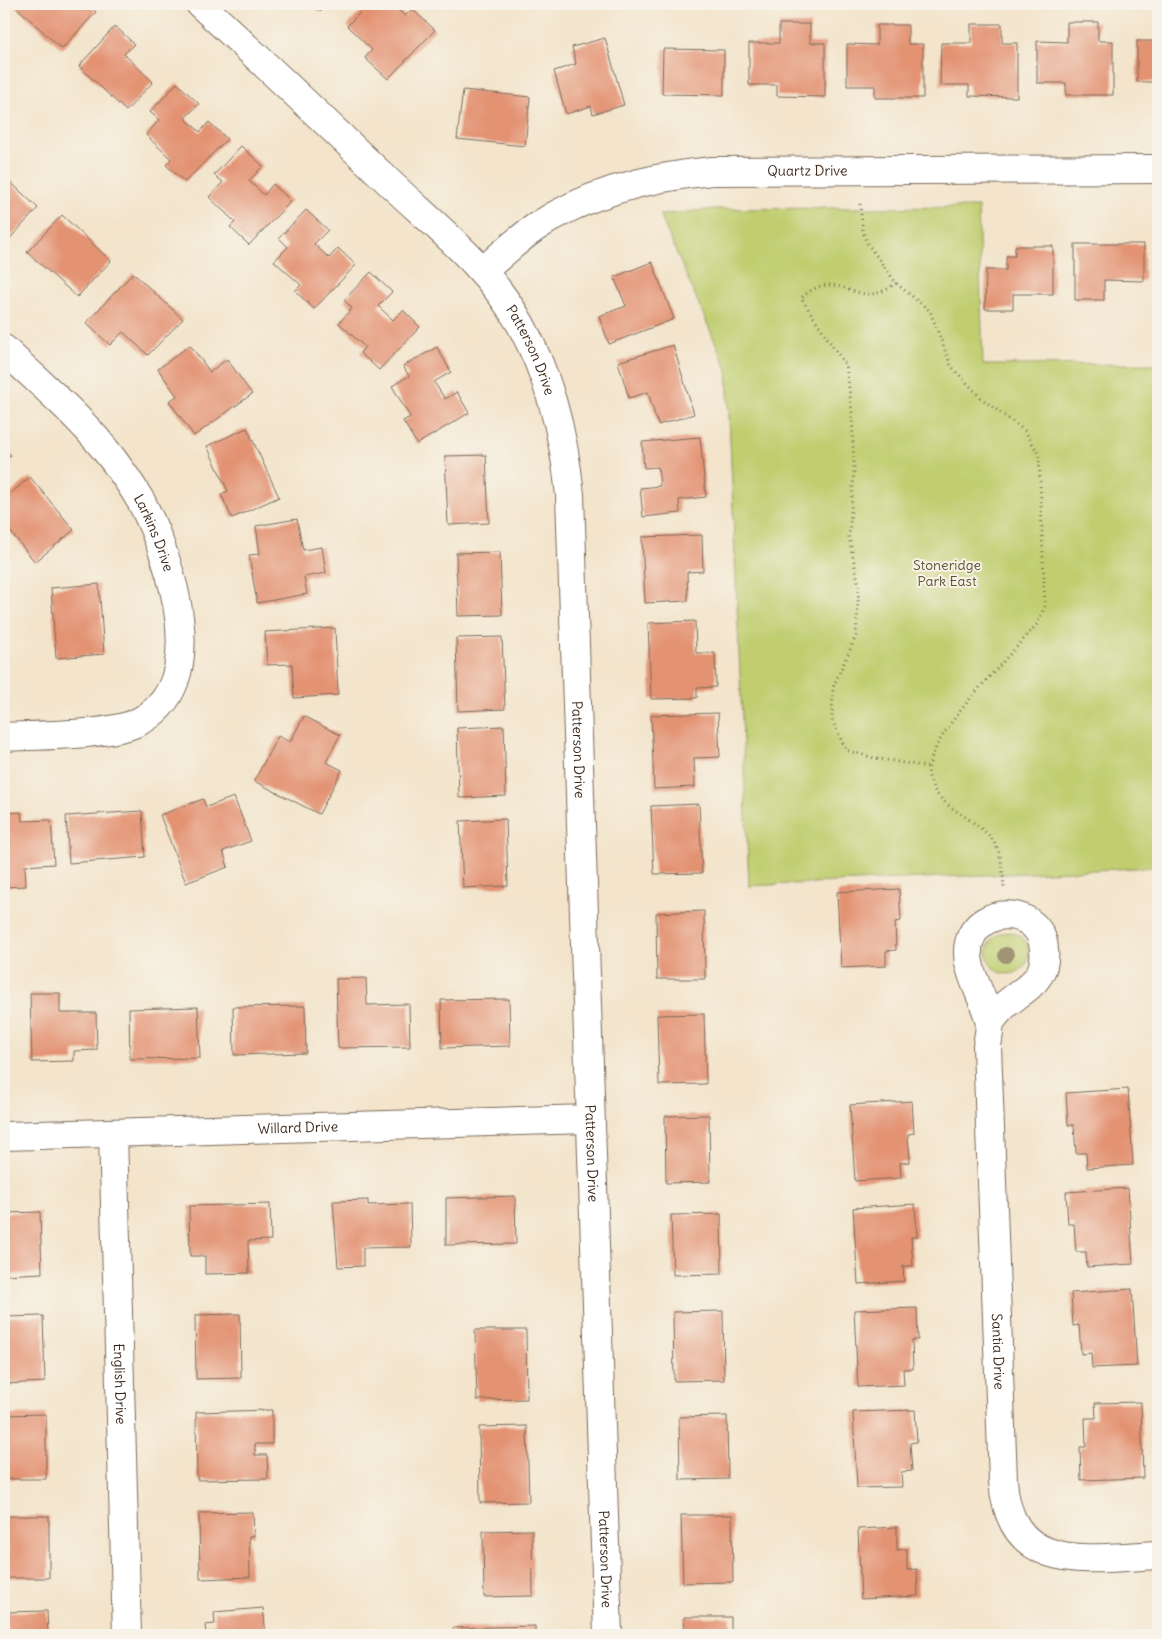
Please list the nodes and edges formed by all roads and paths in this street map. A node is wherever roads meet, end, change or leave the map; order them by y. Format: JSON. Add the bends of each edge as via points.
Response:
{"nodes":[{"id":1,"x":200,"y":4,"type":"edge"},
{"id":2,"x":1158,"y":169,"type":"edge"},
{"id":3,"x":860,"y":204,"type":"dead end"},
{"id":4,"x":483,"y":271,"type":"junction"},
{"id":5,"x":896,"y":282,"type":"junction"},
{"id":6,"x":4,"y":349,"type":"edge"},
{"id":7,"x":4,"y":737,"type":"edge"},
{"id":8,"x":928,"y":767,"type":"junction"},
{"id":9,"x":1004,"y":897,"type":"dead end"},
{"id":10,"x":990,"y":1022,"type":"dead end"},
{"id":11,"x":590,"y":1119,"type":"junction"},
{"id":12,"x":113,"y":1133,"type":"junction"},
{"id":13,"x":4,"y":1136,"type":"edge"},
{"id":14,"x":1158,"y":1555,"type":"edge"},
{"id":15,"x":127,"y":1635,"type":"edge"},
{"id":16,"x":608,"y":1635,"type":"edge"}],
"edges":[{"from":1,"to":4,"type":"street","name":"Patterson Drive"},
{"from":2,"to":4,"type":"street","name":"Quartz Drive","via":[[712,171],[680,174],[627,185],[562,212],[516,242]]},
{"from":3,"to":5,"type":"path","via":[[867,243]]},
{"from":4,"to":11,"type":"street","name":"Patterson Drive","via":[[508,305],[537,357],[559,421],[566,458],[570,495]]},
{"from":5,"to":8,"type":"path","via":[[930,311],[951,366],[982,399],[1025,431],[1039,454],[1045,606],[1037,624],[950,724]]},
{"from":5,"to":8,"type":"path","via":[[872,294],[822,284],[801,298],[846,366],[852,411],[854,471],[849,537],[859,586],[856,636],[833,687],[832,720],[846,750]]},
{"from":6,"to":7,"type":"street","name":"Larkins Drive","via":[[81,423],[120,470],[141,502],[169,572],[181,634],[179,669],[170,695],[150,716],[109,730]]},
{"from":8,"to":9,"type":"path","via":[[930,784],[946,804],[990,836],[1000,853]]},
{"from":10,"to":14,"type":"street","name":"Santia Drive","via":[[995,1310],[1002,1469],[1007,1507],[1027,1540],[1053,1555],[1079,1559]]},
{"from":11,"to":12,"type":"street","name":"Willard Drive"},
{"from":11,"to":16,"type":"street","name":"Patterson Drive"},
{"from":12,"to":13,"type":"street","name":"Willard Drive"},
{"from":12,"to":15,"type":"street","name":"English Drive"}]}
